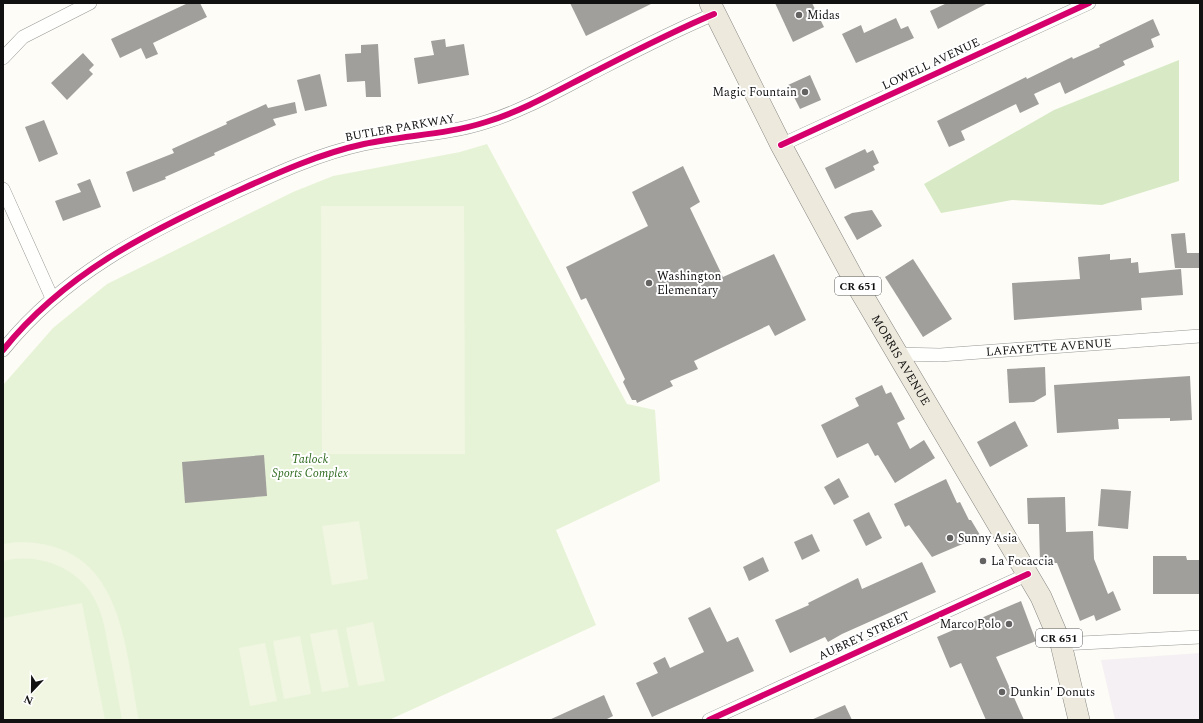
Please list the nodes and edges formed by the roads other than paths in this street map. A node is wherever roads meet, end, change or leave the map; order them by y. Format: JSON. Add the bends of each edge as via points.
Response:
{"nodes":[{"id":1,"x":90,"y":3,"type":"edge"},
{"id":2,"x":1089,"y":3,"type":"edge"},
{"id":3,"x":712,"y":8,"type":"edge"},
{"id":4,"x":3,"y":58,"type":"edge"},
{"id":5,"x":781,"y":145,"type":"junction"},
{"id":6,"x":3,"y":190,"type":"edge"},
{"id":7,"x":52,"y":298,"type":"junction"},
{"id":8,"x":1200,"y":336,"type":"edge"},
{"id":9,"x":3,"y":350,"type":"edge"},
{"id":10,"x":897,"y":354,"type":"junction"},
{"id":11,"x":1028,"y":574,"type":"junction"},
{"id":12,"x":1200,"y":637,"type":"edge"},
{"id":13,"x":1061,"y":644,"type":"junction"},
{"id":14,"x":709,"y":720,"type":"edge"},
{"id":15,"x":1079,"y":720,"type":"edge"}],
"edges":[{"from":1,"to":4,"type":"street","via":[[23,37]]},
{"from":2,"to":5,"type":"street","name":"LOWELL AVENUE"},
{"from":3,"to":5,"type":"main road","name":"MORRIS AVENUE","number":"CR 651"},
{"from":3,"to":7,"type":"street","name":"BUTLER PARKWAY","via":[[550,95],[486,123],[364,144],[318,156],[269,177],[148,234],[107,258]]},
{"from":5,"to":10,"type":"main road","name":"MORRIS AVENUE","number":"CR 651"},
{"from":6,"to":7,"type":"street"},
{"from":7,"to":9,"type":"street","name":"BUTLER PARKWAY"},
{"from":8,"to":10,"type":"street","name":"LAFAYETTE AVENUE","via":[[947,354]]},
{"from":10,"to":11,"type":"main road","name":"MORRIS AVENUE","number":"CR 651"},
{"from":11,"to":13,"type":"main road","name":"MORRIS AVENUE","number":"CR 651"},
{"from":11,"to":14,"type":"street","name":"AUBREY STREET"},
{"from":12,"to":13,"type":"street"},
{"from":13,"to":15,"type":"main road","name":"MORRIS AVENUE","number":"CR 651"}]}
